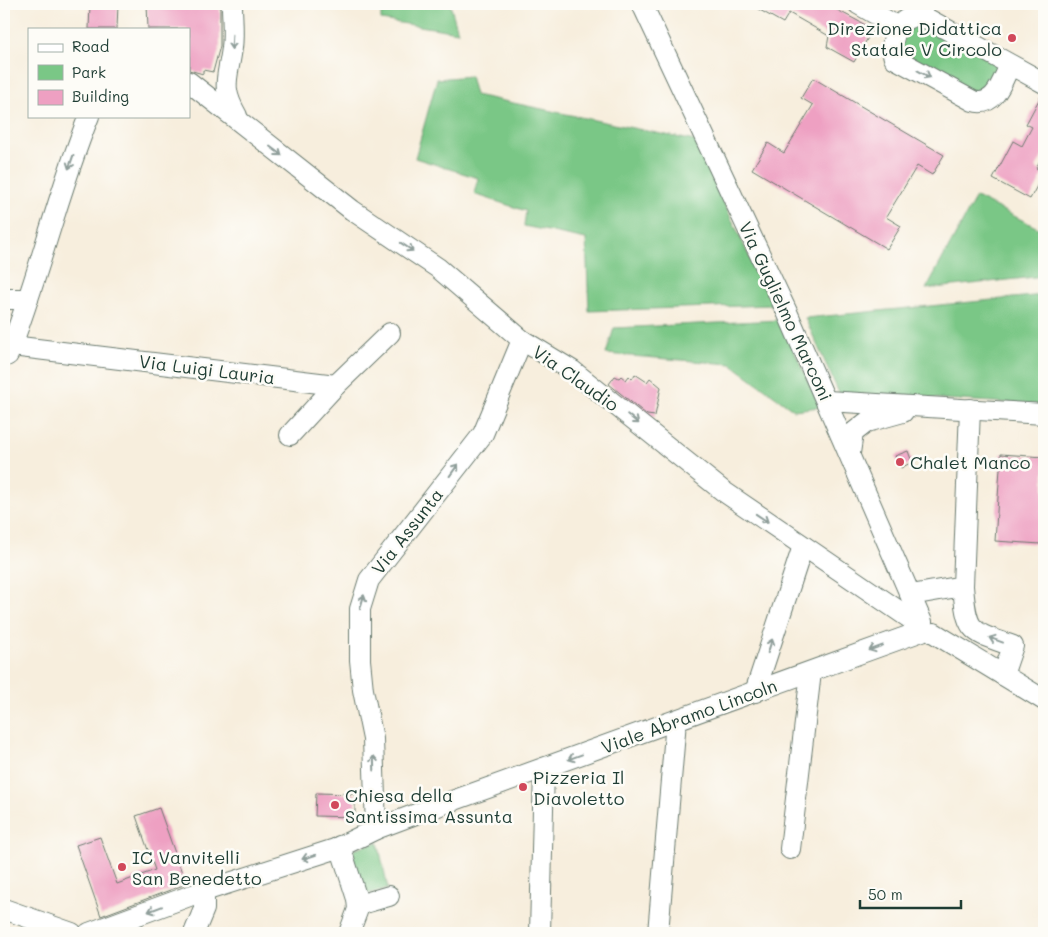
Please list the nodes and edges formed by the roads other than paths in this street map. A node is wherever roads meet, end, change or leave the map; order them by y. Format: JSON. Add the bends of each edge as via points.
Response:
{"nodes":[{"id":1,"x":232,"y":4,"type":"edge"},
{"id":2,"x":642,"y":4,"type":"edge"},
{"id":3,"x":858,"y":4,"type":"edge"},
{"id":4,"x":898,"y":26,"type":"junction"},
{"id":5,"x":1010,"y":65,"type":"junction"},
{"id":6,"x":226,"y":80,"type":"junction"},
{"id":7,"x":190,"y":81,"type":"edge"},
{"id":8,"x":190,"y":82,"type":"edge"},
{"id":9,"x":1044,"y":83,"type":"edge"},
{"id":10,"x":88,"y":118,"type":"edge"},
{"id":11,"x":239,"y":120,"type":"junction"},
{"id":12,"x":4,"y":299,"type":"edge"},
{"id":13,"x":28,"y":299,"type":"junction"},
{"id":14,"x":390,"y":333,"type":"dead end"},
{"id":15,"x":522,"y":340,"type":"junction"},
{"id":16,"x":8,"y":352,"type":"edge"},
{"id":17,"x":336,"y":385,"type":"junction"},
{"id":18,"x":827,"y":401,"type":"junction"},
{"id":19,"x":931,"y":407,"type":"junction"},
{"id":20,"x":970,"y":409,"type":"junction"},
{"id":21,"x":1044,"y":414,"type":"edge"},
{"id":22,"x":290,"y":435,"type":"dead end"},
{"id":23,"x":850,"y":452,"type":"junction"},
{"id":24,"x":803,"y":546,"type":"junction"},
{"id":25,"x":963,"y":586,"type":"junction"},
{"id":26,"x":911,"y":595,"type":"junction"},
{"id":27,"x":925,"y":628,"type":"junction"},
{"id":28,"x":810,"y":672,"type":"junction"},
{"id":29,"x":1003,"y":675,"type":"junction"},
{"id":30,"x":755,"y":692,"type":"junction"},
{"id":31,"x":1044,"y":700,"type":"edge"},
{"id":32,"x":676,"y":721,"type":"junction"},
{"id":33,"x":544,"y":768,"type":"junction"},
{"id":34,"x":376,"y":829,"type":"junction"},
{"id":35,"x":340,"y":846,"type":"junction"},
{"id":36,"x":790,"y":849,"type":"dead end"},
{"id":37,"x":204,"y":891,"type":"junction"},
{"id":38,"x":389,"y":896,"type":"dead end"},
{"id":39,"x":358,"y":905,"type":"junction"},
{"id":40,"x":4,"y":909,"type":"edge"},
{"id":41,"x":72,"y":933,"type":"edge"},
{"id":42,"x":89,"y":933,"type":"edge"},
{"id":43,"x":194,"y":933,"type":"edge"},
{"id":44,"x":348,"y":933,"type":"edge"},
{"id":45,"x":540,"y":933,"type":"edge"},
{"id":46,"x":658,"y":933,"type":"edge"}],
"edges":[{"from":1,"to":6,"type":"street","one_way":true,"via":[[232,46]]},
{"from":2,"to":18,"type":"street","name":"Via Guglielmo Marconi"},
{"from":3,"to":4,"type":"street"},
{"from":4,"to":5,"type":"street","via":[[908,17],[918,15]]},
{"from":4,"to":5,"type":"street","one_way":true,"via":[[893,45],[894,58],[973,102],[981,104],[994,97]]},
{"from":5,"to":9,"type":"street"},
{"from":6,"to":7,"type":"street","via":[[210,84]]},
{"from":6,"to":11,"type":"street","via":[[227,99]]},
{"from":8,"to":11,"type":"street"},
{"from":10,"to":13,"type":"street","one_way":true,"via":[[50,224]]},
{"from":11,"to":15,"type":"street","name":"Via Claudio","one_way":true,"via":[[352,210],[438,268]]},
{"from":12,"to":13,"type":"street"},
{"from":13,"to":16,"type":"street"},
{"from":14,"to":17,"type":"street"},
{"from":15,"to":24,"type":"street","name":"Via Claudio","one_way":true,"via":[[572,371],[723,491]]},
{"from":34,"to":15,"type":"street","name":"Via Assunta","one_way":true,"via":[[374,739],[362,675],[360,609],[368,580],[483,434]]},
{"from":16,"to":17,"type":"street","name":"Via Luigi Lauria"},
{"from":17,"to":22,"type":"street"},
{"from":18,"to":19,"type":"street"},
{"from":18,"to":23,"type":"street","name":"Via Guglielmo Marconi"},
{"from":19,"to":20,"type":"street"},
{"from":19,"to":23,"type":"street","via":[[867,422],[853,433]]},
{"from":20,"to":21,"type":"street"},
{"from":20,"to":25,"type":"street"},
{"from":23,"to":26,"type":"street","name":"Via Guglielmo Marconi"},
{"from":24,"to":27,"type":"street","name":"Via Claudio"},
{"from":30,"to":24,"type":"street","one_way":true},
{"from":25,"to":26,"type":"street"},
{"from":29,"to":25,"type":"street","one_way":true,"via":[[1013,646],[978,634],[970,627],[965,613]]},
{"from":26,"to":27,"type":"street","name":"Via Guglielmo Marconi"},
{"from":27,"to":28,"type":"street","name":"Viale Abramo Lincoln","one_way":true},
{"from":27,"to":29,"type":"street","name":"Via Claudio"},
{"from":28,"to":30,"type":"street","name":"Viale Abramo Lincoln"},
{"from":28,"to":36,"type":"street"},
{"from":29,"to":31,"type":"street","name":"Via Claudio"},
{"from":30,"to":32,"type":"street","name":"Viale Abramo Lincoln"},
{"from":32,"to":33,"type":"street","name":"Viale Abramo Lincoln","one_way":true},
{"from":32,"to":46,"type":"street"},
{"from":33,"to":34,"type":"street","name":"Viale Abramo Lincoln"},
{"from":33,"to":45,"type":"street"},
{"from":34,"to":35,"type":"street","name":"Viale Abramo Lincoln"},
{"from":35,"to":37,"type":"street","name":"Viale Abramo Lincoln","one_way":true},
{"from":35,"to":39,"type":"street"},
{"from":37,"to":42,"type":"street","name":"Viale Abramo Lincoln","one_way":true},
{"from":37,"to":43,"type":"street","via":[[204,909]]},
{"from":38,"to":39,"type":"street"},
{"from":39,"to":44,"type":"street"},
{"from":40,"to":41,"type":"street"}]}
